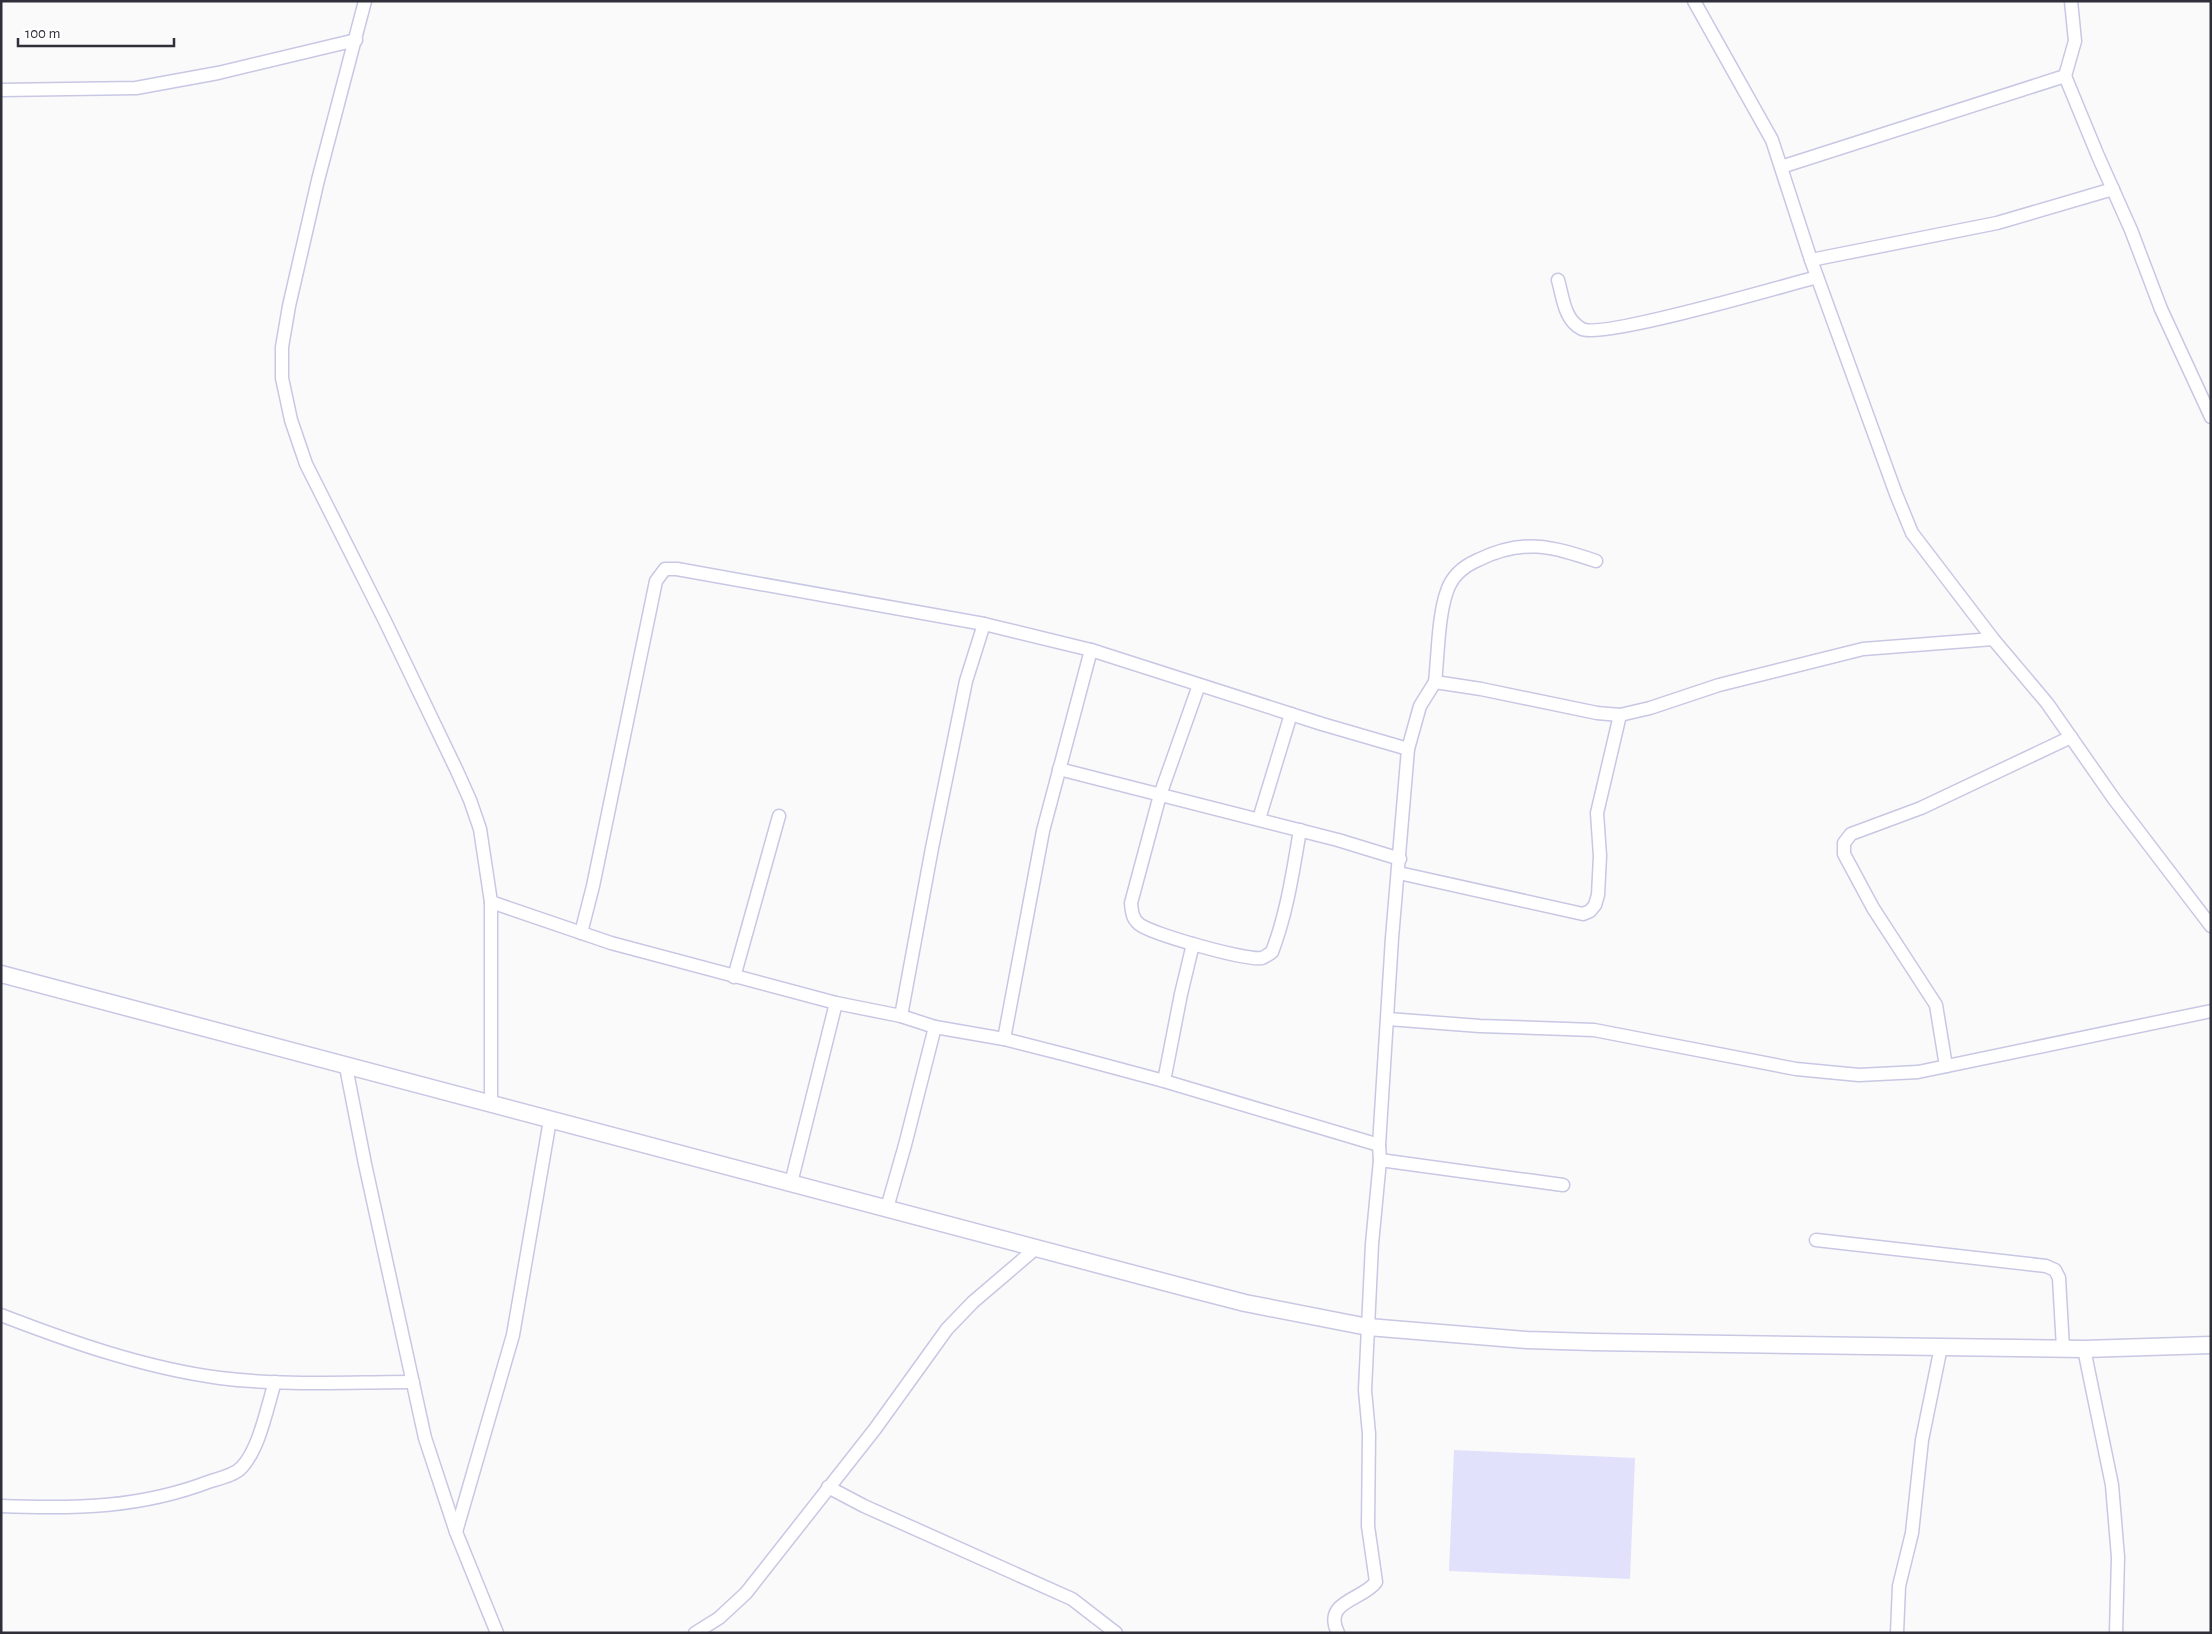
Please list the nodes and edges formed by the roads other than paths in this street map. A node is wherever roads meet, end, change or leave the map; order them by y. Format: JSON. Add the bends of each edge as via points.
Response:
{"nodes":[{"id":1,"x":365,"y":1,"type":"edge"},
{"id":2,"x":1694,"y":1,"type":"edge"},
{"id":3,"x":2072,"y":1,"type":"edge"},
{"id":4,"x":356,"y":40,"type":"junction"},
{"id":5,"x":2065,"y":76,"type":"junction"},
{"id":6,"x":1,"y":90,"type":"edge"},
{"id":7,"x":1781,"y":167,"type":"junction"},
{"id":8,"x":2113,"y":189,"type":"junction"},
{"id":9,"x":1811,"y":260,"type":"junction"},
{"id":10,"x":1817,"y":277,"type":"junction"},
{"id":11,"x":1558,"y":280,"type":"dead end"},
{"id":12,"x":2211,"y":417,"type":"edge"},
{"id":13,"x":1596,"y":561,"type":"dead end"},
{"id":14,"x":984,"y":624,"type":"junction"},
{"id":15,"x":1993,"y":639,"type":"junction"},
{"id":16,"x":1091,"y":650,"type":"junction"},
{"id":17,"x":1435,"y":682,"type":"junction"},
{"id":18,"x":1199,"y":685,"type":"junction"},
{"id":19,"x":1291,"y":714,"type":"junction"},
{"id":20,"x":1620,"y":715,"type":"junction"},
{"id":21,"x":2071,"y":737,"type":"junction"},
{"id":22,"x":1408,"y":749,"type":"junction"},
{"id":23,"x":1059,"y":769,"type":"junction"},
{"id":24,"x":1160,"y":795,"type":"junction"},
{"id":25,"x":779,"y":816,"type":"dead end"},
{"id":26,"x":1259,"y":820,"type":"junction"},
{"id":27,"x":1300,"y":830,"type":"junction"},
{"id":28,"x":1400,"y":859,"type":"junction"},
{"id":29,"x":1399,"y":873,"type":"junction"},
{"id":30,"x":490,"y":902,"type":"junction"},
{"id":31,"x":2211,"y":926,"type":"edge"},
{"id":32,"x":581,"y":933,"type":"junction"},
{"id":33,"x":1193,"y":944,"type":"junction"},
{"id":34,"x":1,"y":974,"type":"edge"},
{"id":35,"x":734,"y":977,"type":"junction"},
{"id":36,"x":836,"y":1003,"type":"junction"},
{"id":37,"x":2211,"y":1011,"type":"edge"},
{"id":38,"x":901,"y":1016,"type":"junction"},
{"id":39,"x":1388,"y":1019,"type":"junction"},
{"id":40,"x":935,"y":1027,"type":"junction"},
{"id":41,"x":1004,"y":1040,"type":"junction"},
{"id":42,"x":1946,"y":1066,"type":"junction"},
{"id":43,"x":346,"y":1067,"type":"junction"},
{"id":44,"x":1164,"y":1081,"type":"junction"},
{"id":45,"x":491,"y":1105,"type":"junction"},
{"id":46,"x":550,"y":1120,"type":"junction"},
{"id":47,"x":1379,"y":1145,"type":"junction"},
{"id":48,"x":1380,"y":1160,"type":"junction"},
{"id":49,"x":791,"y":1183,"type":"junction"},
{"id":50,"x":1563,"y":1185,"type":"dead end"},
{"id":51,"x":887,"y":1208,"type":"junction"},
{"id":52,"x":1816,"y":1240,"type":"dead end"},
{"id":53,"x":1035,"y":1249,"type":"junction"},
{"id":54,"x":1,"y":1315,"type":"edge"},
{"id":55,"x":1368,"y":1327,"type":"junction"},
{"id":56,"x":2211,"y":1345,"type":"edge"},
{"id":57,"x":1941,"y":1347,"type":"junction"},
{"id":58,"x":2064,"y":1348,"type":"junction"},
{"id":59,"x":2084,"y":1349,"type":"junction"},
{"id":60,"x":275,"y":1382,"type":"junction"},
{"id":61,"x":413,"y":1382,"type":"junction"},
{"id":62,"x":828,"y":1487,"type":"junction"},
{"id":63,"x":1,"y":1506,"type":"edge"},
{"id":64,"x":456,"y":1532,"type":"junction"},
{"id":65,"x":497,"y":1633,"type":"edge"},
{"id":66,"x":696,"y":1633,"type":"edge"},
{"id":67,"x":1116,"y":1633,"type":"edge"},
{"id":68,"x":1338,"y":1633,"type":"edge"},
{"id":69,"x":1897,"y":1633,"type":"edge"},
{"id":70,"x":2116,"y":1633,"type":"edge"}],
"edges":[{"from":1,"to":4,"type":"street"},
{"from":2,"to":7,"type":"street","via":[[1772,140]]},
{"from":3,"to":5,"type":"street","via":[[2075,40]]},
{"from":4,"to":6,"type":"street","via":[[218,73],[136,88]]},
{"from":4,"to":30,"type":"street","via":[[318,180],[289,306],[282,348],[282,378],[290,420],[306,464],[470,800],[480,829]]},
{"from":5,"to":7,"type":"street"},
{"from":5,"to":8,"type":"street"},
{"from":7,"to":9,"type":"street"},
{"from":8,"to":9,"type":"street","via":[[1997,223]]},
{"from":8,"to":12,"type":"street","via":[[2161,309]]},
{"from":9,"to":10,"type":"street"},
{"from":10,"to":11,"type":"street","via":[[1601,331],[1584,330],[1569,320]]},
{"from":10,"to":15,"type":"street","via":[[1912,532]]},
{"from":13,"to":17,"type":"street","via":[[1565,551],[1523,545],[1498,550],[1468,564],[1456,575],[1447,591]]},
{"from":14,"to":16,"type":"street"},
{"from":14,"to":32,"type":"street","via":[[687,570],[665,569],[656,581]]},
{"from":14,"to":38,"type":"street","via":[[966,681]]},
{"from":15,"to":20,"type":"street","via":[[1863,649],[1720,685]]},
{"from":15,"to":21,"type":"street"},
{"from":16,"to":18,"type":"street"},
{"from":16,"to":23,"type":"street"},
{"from":17,"to":20,"type":"street"},
{"from":17,"to":22,"type":"street","via":[[1420,706]]},
{"from":18,"to":19,"type":"street"},
{"from":18,"to":24,"type":"street"},
{"from":19,"to":22,"type":"street"},
{"from":19,"to":26,"type":"street"},
{"from":20,"to":29,"type":"street","via":[[1597,813],[1598,895],[1590,911],[1583,914]]},
{"from":21,"to":31,"type":"street"},
{"from":21,"to":42,"type":"street","via":[[1921,808],[1851,834],[1844,843],[1844,854],[1873,908],[1936,1005]]},
{"from":22,"to":28,"type":"street"},
{"from":23,"to":24,"type":"street"},
{"from":23,"to":41,"type":"street","via":[[1032,881]]},
{"from":24,"to":26,"type":"street"},
{"from":24,"to":33,"type":"street","via":[[1131,903],[1132,916],[1140,925]]},
{"from":25,"to":35,"type":"street"},
{"from":26,"to":27,"type":"street"},
{"from":27,"to":28,"type":"street"},
{"from":27,"to":33,"type":"street","via":[[1289,892],[1272,952],[1262,958],[1242,956]]},
{"from":28,"to":29,"type":"street"},
{"from":29,"to":39,"type":"street"},
{"from":30,"to":32,"type":"street"},
{"from":30,"to":45,"type":"street"},
{"from":32,"to":35,"type":"street"},
{"from":33,"to":44,"type":"street"},
{"from":34,"to":43,"type":"main road"},
{"from":35,"to":36,"type":"street"},
{"from":36,"to":38,"type":"street"},
{"from":36,"to":49,"type":"street"},
{"from":37,"to":42,"type":"street"},
{"from":38,"to":40,"type":"street"},
{"from":39,"to":42,"type":"street","via":[[1594,1030],[1796,1069],[1850,1074],[1918,1072]]},
{"from":39,"to":47,"type":"street"},
{"from":40,"to":41,"type":"street"},
{"from":40,"to":51,"type":"street"},
{"from":41,"to":44,"type":"street"},
{"from":43,"to":45,"type":"main road"},
{"from":43,"to":61,"type":"street"},
{"from":44,"to":47,"type":"street"},
{"from":45,"to":46,"type":"main road"},
{"from":46,"to":49,"type":"main road"},
{"from":46,"to":64,"type":"street","via":[[513,1336]]},
{"from":47,"to":48,"type":"street"},
{"from":48,"to":50,"type":"street"},
{"from":48,"to":55,"type":"street"},
{"from":49,"to":51,"type":"main road"},
{"from":51,"to":53,"type":"main road"},
{"from":52,"to":58,"type":"street","via":[[2046,1266],[2055,1270],[2059,1278]]},
{"from":53,"to":55,"type":"main road","via":[[1245,1303]]},
{"from":53,"to":62,"type":"street","via":[[947,1329],[875,1429]]},
{"from":54,"to":60,"type":"street","via":[[69,1341],[157,1365],[218,1378]]},
{"from":55,"to":57,"type":"main road","via":[[1536,1340]]},
{"from":55,"to":68,"type":"street","via":[[1368,1526],[1376,1582],[1341,1605],[1334,1623]]},
{"from":56,"to":59,"type":"main road"},
{"from":57,"to":58,"type":"main road"},
{"from":57,"to":69,"type":"street","via":[[1922,1440],[1912,1533],[1899,1586]]},
{"from":58,"to":59,"type":"main road"},
{"from":59,"to":70,"type":"street","via":[[2112,1484],[2118,1556]]},
{"from":60,"to":61,"type":"street"},
{"from":60,"to":63,"type":"street","via":[[248,1460],[241,1469],[228,1475],[185,1491],[115,1505],[65,1508]]},
{"from":61,"to":64,"type":"street","via":[[425,1438]]},
{"from":62,"to":66,"type":"street","via":[[746,1592],[719,1618]]},
{"from":62,"to":67,"type":"street","via":[[1072,1599]]},
{"from":64,"to":65,"type":"street"}]}
